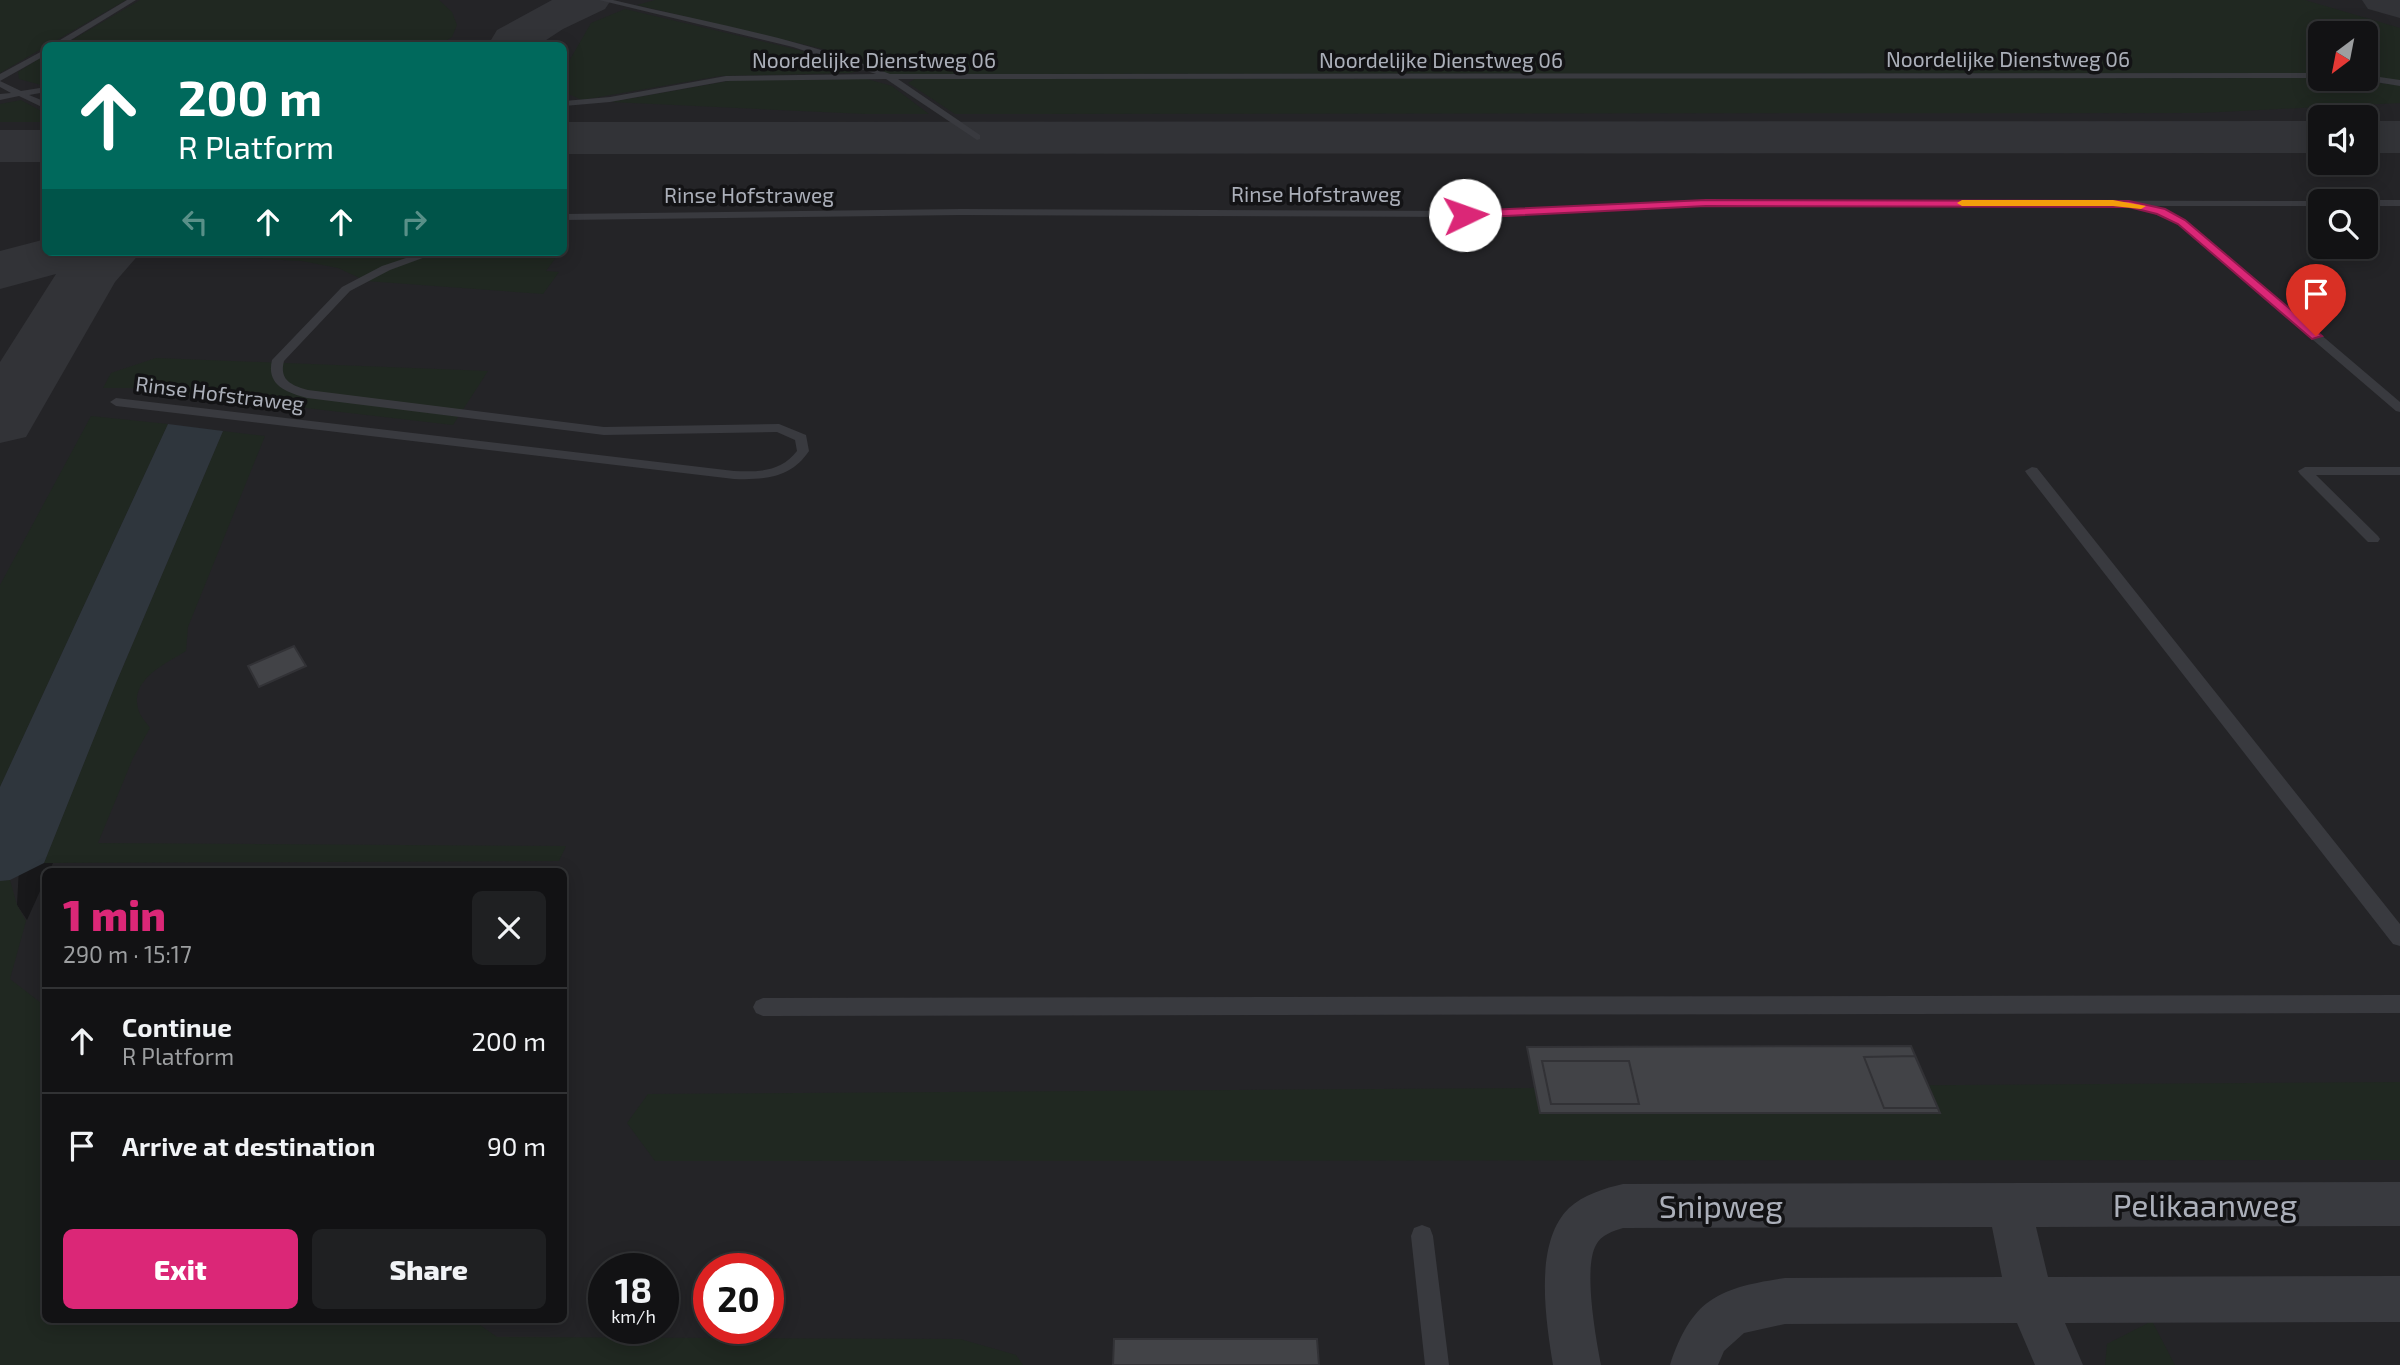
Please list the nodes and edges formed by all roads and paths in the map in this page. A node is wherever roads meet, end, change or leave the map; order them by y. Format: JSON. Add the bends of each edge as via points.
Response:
{"nodes":[{"id":1,"x":132,"y":0,"type":"edge"},
{"id":2,"x":603,"y":0,"type":"edge"},
{"id":3,"x":61,"y":42,"type":"edge"},
{"id":4,"x":42,"y":53,"type":"edge"},
{"id":5,"x":887,"y":76,"type":"junction"},
{"id":6,"x":2308,"y":76,"type":"edge"},
{"id":7,"x":0,"y":78,"type":"edge"},
{"id":8,"x":2378,"y":80,"type":"edge"},
{"id":9,"x":2400,"y":83,"type":"edge"},
{"id":10,"x":0,"y":84,"type":"edge"},
{"id":11,"x":42,"y":89,"type":"edge"},
{"id":12,"x":18,"y":92,"type":"junction"},
{"id":13,"x":0,"y":97,"type":"edge"},
{"id":14,"x":42,"y":104,"type":"edge"},
{"id":15,"x":567,"y":104,"type":"edge"},
{"id":16,"x":977,"y":138,"type":"dead end"},
{"id":17,"x":2113,"y":203,"type":"junction"},
{"id":18,"x":2308,"y":203,"type":"edge"},
{"id":19,"x":2378,"y":203,"type":"edge"},
{"id":20,"x":2400,"y":203,"type":"edge"},
{"id":21,"x":567,"y":218,"type":"edge"},
{"id":22,"x":423,"y":256,"type":"edge"},
{"id":23,"x":116,"y":402,"type":"dead end"},
{"id":24,"x":2400,"y":408,"type":"edge"},
{"id":25,"x":2032,"y":471,"type":"dead end"},
{"id":26,"x":2400,"y":471,"type":"edge"},
{"id":27,"x":2373,"y":539,"type":"dead end"},
{"id":28,"x":2400,"y":938,"type":"edge"},
{"id":29,"x":2400,"y":1004,"type":"edge"},
{"id":30,"x":763,"y":1007,"type":"dead end"},
{"id":31,"x":2009,"y":1204,"type":"junction"},
{"id":32,"x":2400,"y":1204,"type":"edge"},
{"id":33,"x":1422,"y":1236,"type":"dead end"},
{"id":34,"x":2030,"y":1299,"type":"junction"},
{"id":35,"x":2400,"y":1299,"type":"edge"},
{"id":36,"x":1437,"y":1365,"type":"edge"},
{"id":37,"x":1577,"y":1365,"type":"edge"},
{"id":38,"x":1694,"y":1365,"type":"edge"},
{"id":39,"x":2059,"y":1365,"type":"edge"}],
"edges":[{"from":1,"to":3,"type":"lane"},
{"from":2,"to":5,"type":"lane","via":[[821,51]]},
{"from":4,"to":7,"type":"lane"},
{"from":5,"to":6,"type":"lane","name":"Noordelijke Dienstweg 06"},
{"from":5,"to":15,"type":"lane","name":"Noordelijke Dienstweg 06","via":[[742,77]]},
{"from":5,"to":16,"type":"lane"},
{"from":8,"to":9,"type":"lane"},
{"from":10,"to":12,"type":"lane"},
{"from":11,"to":12,"type":"lane"},
{"from":12,"to":13,"type":"lane"},
{"from":12,"to":14,"type":"lane"},
{"from":17,"to":18,"type":"lane","name":"Rinse Hofstraweg"},
{"from":17,"to":21,"type":"lane","name":"Rinse Hofstraweg","via":[[1665,203],[1465,215],[961,212]]},
{"from":17,"to":24,"type":"lane","via":[[2152,208],[2182,222]]},
{"from":19,"to":20,"type":"lane"},
{"from":22,"to":23,"type":"lane","name":"Rinse Hofstraweg","via":[[373,274],[338,295],[278,360],[277,381],[307,394],[604,431],[779,428],[801,438],[803,452],[789,467],[775,473],[734,475]]},
{"from":25,"to":28,"type":"lane"},
{"from":26,"to":27,"type":"lane","via":[[2305,471]]},
{"from":29,"to":30,"type":"lane"},
{"from":31,"to":32,"type":"street","name":"Pelikaanweg"},
{"from":31,"to":34,"type":"street"},
{"from":31,"to":37,"type":"street","name":"Snipweg","via":[[1661,1204],[1604,1211],[1590,1218],[1571,1246],[1569,1293]]},
{"from":33,"to":36,"type":"lane"},
{"from":34,"to":35,"type":"street"},
{"from":34,"to":38,"type":"street","via":[[1758,1304],[1738,1309],[1707,1334]]},
{"from":34,"to":39,"type":"street"}]}
